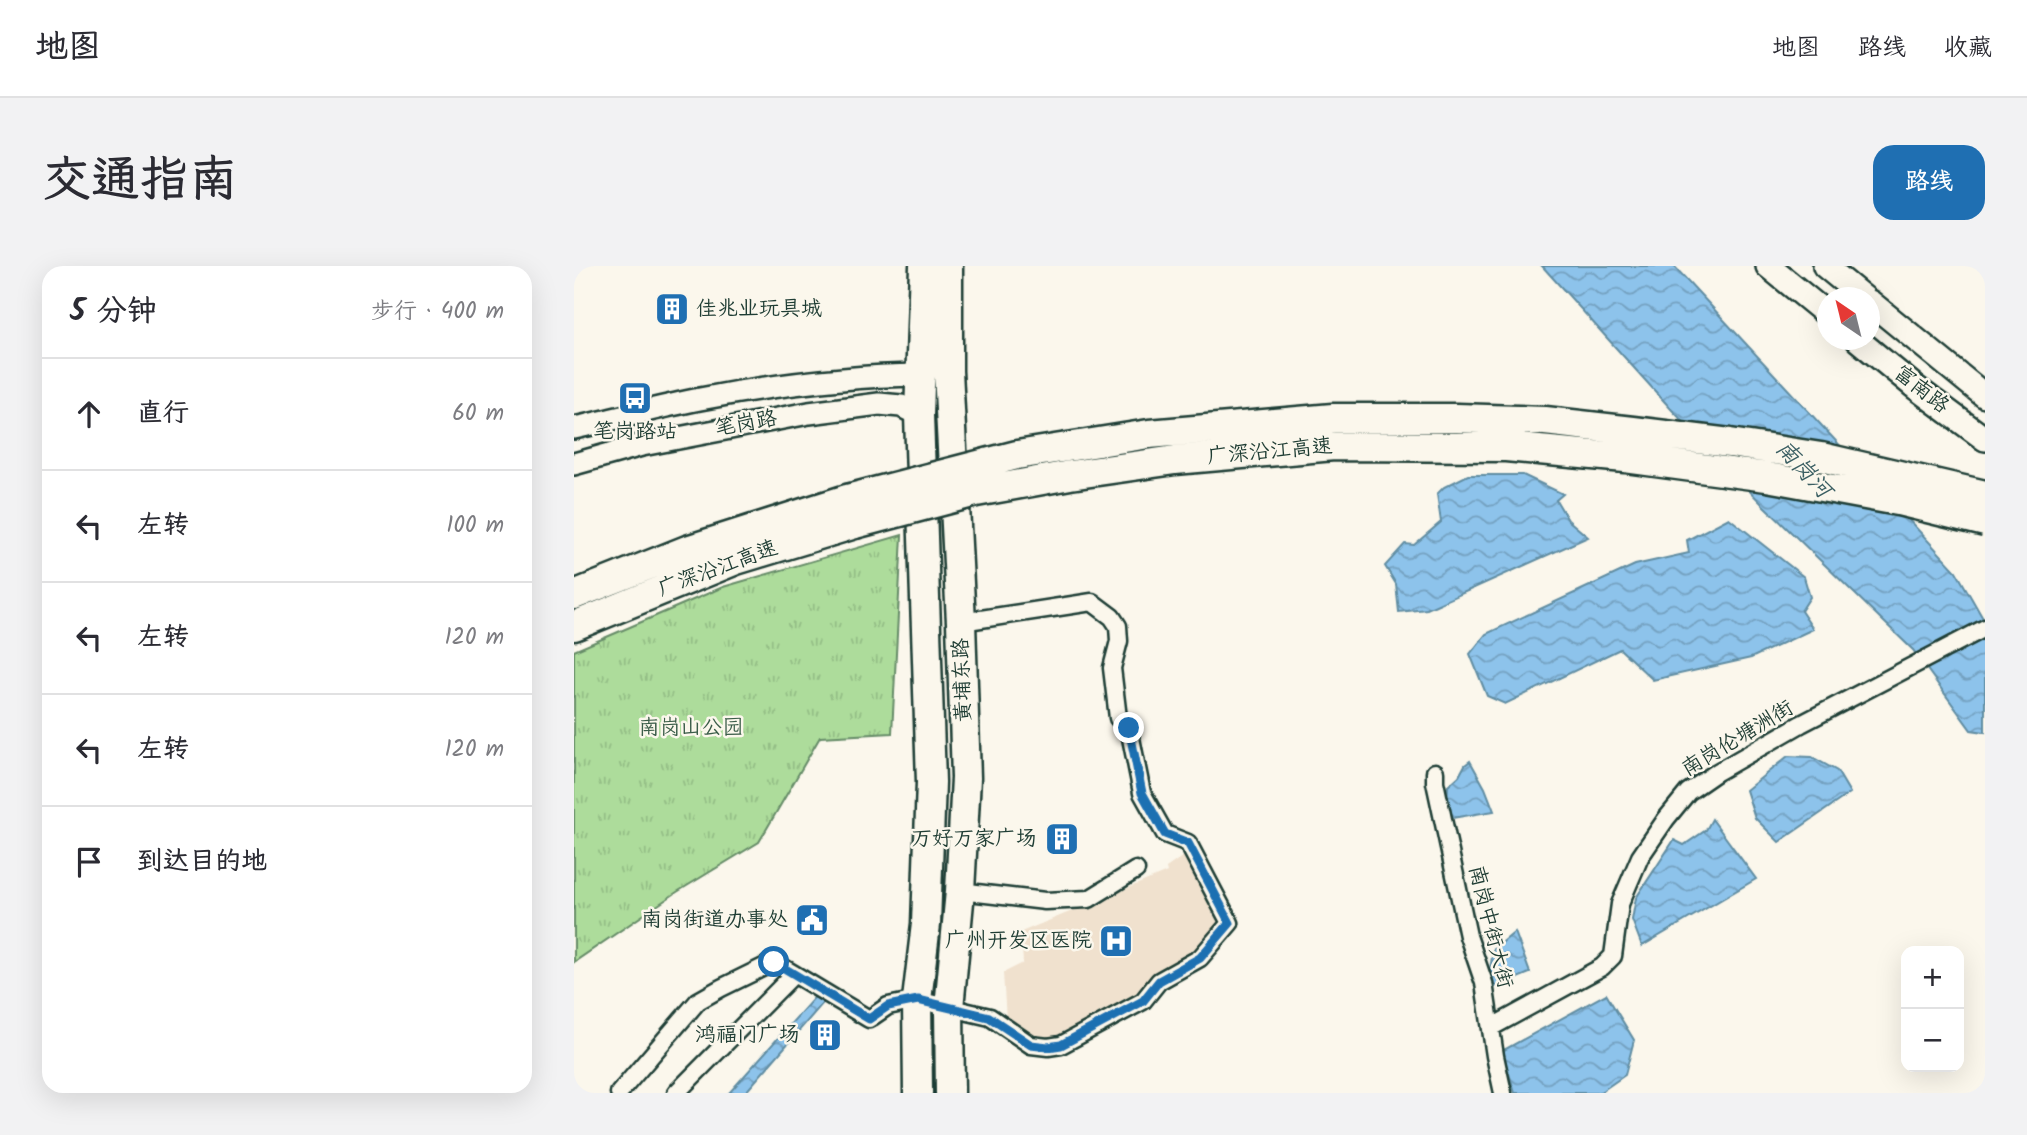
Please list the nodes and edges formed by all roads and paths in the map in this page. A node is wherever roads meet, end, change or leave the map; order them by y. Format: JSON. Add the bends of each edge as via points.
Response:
{"nodes":[{"id":1,"x":924,"y":266,"type":"edge"},
{"id":2,"x":948,"y":266,"type":"edge"},
{"id":3,"x":1768,"y":266,"type":"edge"},
{"id":4,"x":1825,"y":266,"type":"edge"},
{"id":5,"x":1851,"y":287,"type":"edge"},
{"id":6,"x":1817,"y":306,"type":"edge"},
{"id":7,"x":1880,"y":310,"type":"edge"},
{"id":8,"x":1870,"y":350,"type":"edge"},
{"id":9,"x":920,"y":375,"type":"junction"},
{"id":10,"x":1985,"y":396,"type":"edge"},
{"id":11,"x":919,"y":415,"type":"junction"},
{"id":12,"x":574,"y":428,"type":"edge"},
{"id":13,"x":1985,"y":438,"type":"edge"},
{"id":14,"x":574,"y":464,"type":"edge"},
{"id":15,"x":1985,"y":495,"type":"edge"},
{"id":16,"x":851,"y":512,"type":"junction"},
{"id":17,"x":1985,"y":522,"type":"edge"},
{"id":18,"x":574,"y":595,"type":"edge"},
{"id":19,"x":961,"y":622,"type":"junction"},
{"id":20,"x":574,"y":626,"type":"edge"},
{"id":21,"x":1985,"y":628,"type":"edge"},
{"id":22,"x":1435,"y":772,"type":"dead end"},
{"id":23,"x":1136,"y":870,"type":"dead end"},
{"id":24,"x":960,"y":891,"type":"junction"},
{"id":25,"x":794,"y":974,"type":"junction"},
{"id":26,"x":918,"y":1000,"type":"junction"},
{"id":27,"x":949,"y":1008,"type":"junction"},
{"id":28,"x":1492,"y":1027,"type":"junction"},
{"id":29,"x":619,"y":1093,"type":"edge"},
{"id":30,"x":676,"y":1093,"type":"edge"},
{"id":31,"x":918,"y":1093,"type":"edge"},
{"id":32,"x":950,"y":1093,"type":"edge"},
{"id":33,"x":1503,"y":1093,"type":"edge"}],
"edges":[{"from":1,"to":9,"type":"highway","name":"黄埔东路"},
{"from":2,"to":19,"type":"highway","name":"黄埔东路","via":[[948,371]]},
{"from":3,"to":6,"type":"main road"},
{"from":4,"to":5,"type":"main road"},
{"from":7,"to":10,"type":"main road","name":"富南路"},
{"from":8,"to":13,"type":"main road","name":"富南路"},
{"from":9,"to":11,"type":"highway","name":"黄埔东路"},
{"from":9,"to":12,"type":"street","name":"笔岗路","via":[[799,383],[700,399]]},
{"from":11,"to":14,"type":"street","name":"笔岗路","via":[[901,406],[879,404],[809,413],[642,445]]},
{"from":11,"to":26,"type":"highway","name":"黄埔东路","via":[[931,782]]},
{"from":15,"to":16,"type":"highway","name":"广深沿江高速","bridge":true,"via":[[1821,457],[1633,431],[1545,421],[1333,418],[1149,434],[1017,455]]},
{"from":16,"to":17,"type":"highway","name":"广深沿江高速","bridge":true,"via":[[1175,460],[1334,446],[1506,447],[1766,477]]},
{"from":16,"to":18,"type":"highway","name":"广深沿江高速","via":[[687,550]]},
{"from":16,"to":20,"type":"highway","name":"广深沿江高速"},
{"from":19,"to":24,"type":"highway","name":"黄埔东路","via":[[966,778]]},
{"from":19,"to":27,"type":"street","via":[[1092,602],[1112,617],[1119,641],[1112,668],[1118,718],[1129,728],[1142,793],[1165,834],[1188,843],[1230,923],[1200,958],[1159,981],[1143,1001],[1061,1045],[1031,1045],[989,1017]]},
{"from":21,"to":28,"type":"street","name":"南岗伦塘洲街","via":[[1688,792],[1640,857],[1620,904],[1613,956],[1602,967]]},
{"from":22,"to":28,"type":"street","name":"南岗中街大街","via":[[1465,925]]},
{"from":23,"to":24,"type":"street","via":[[1089,899],[1045,901]]},
{"from":24,"to":27,"type":"highway","name":"黄埔东路"},
{"from":25,"to":26,"type":"street","via":[[869,1019],[888,1006]]},
{"from":25,"to":29,"type":"street","via":[[774,962],[698,1001]]},
{"from":25,"to":30,"type":"street"},
{"from":26,"to":27,"type":"street"},
{"from":26,"to":31,"type":"highway","name":"黄埔东路"},
{"from":27,"to":32,"type":"highway","name":"黄埔东路"},
{"from":28,"to":33,"type":"street","name":"南岗中街大街"}]}
